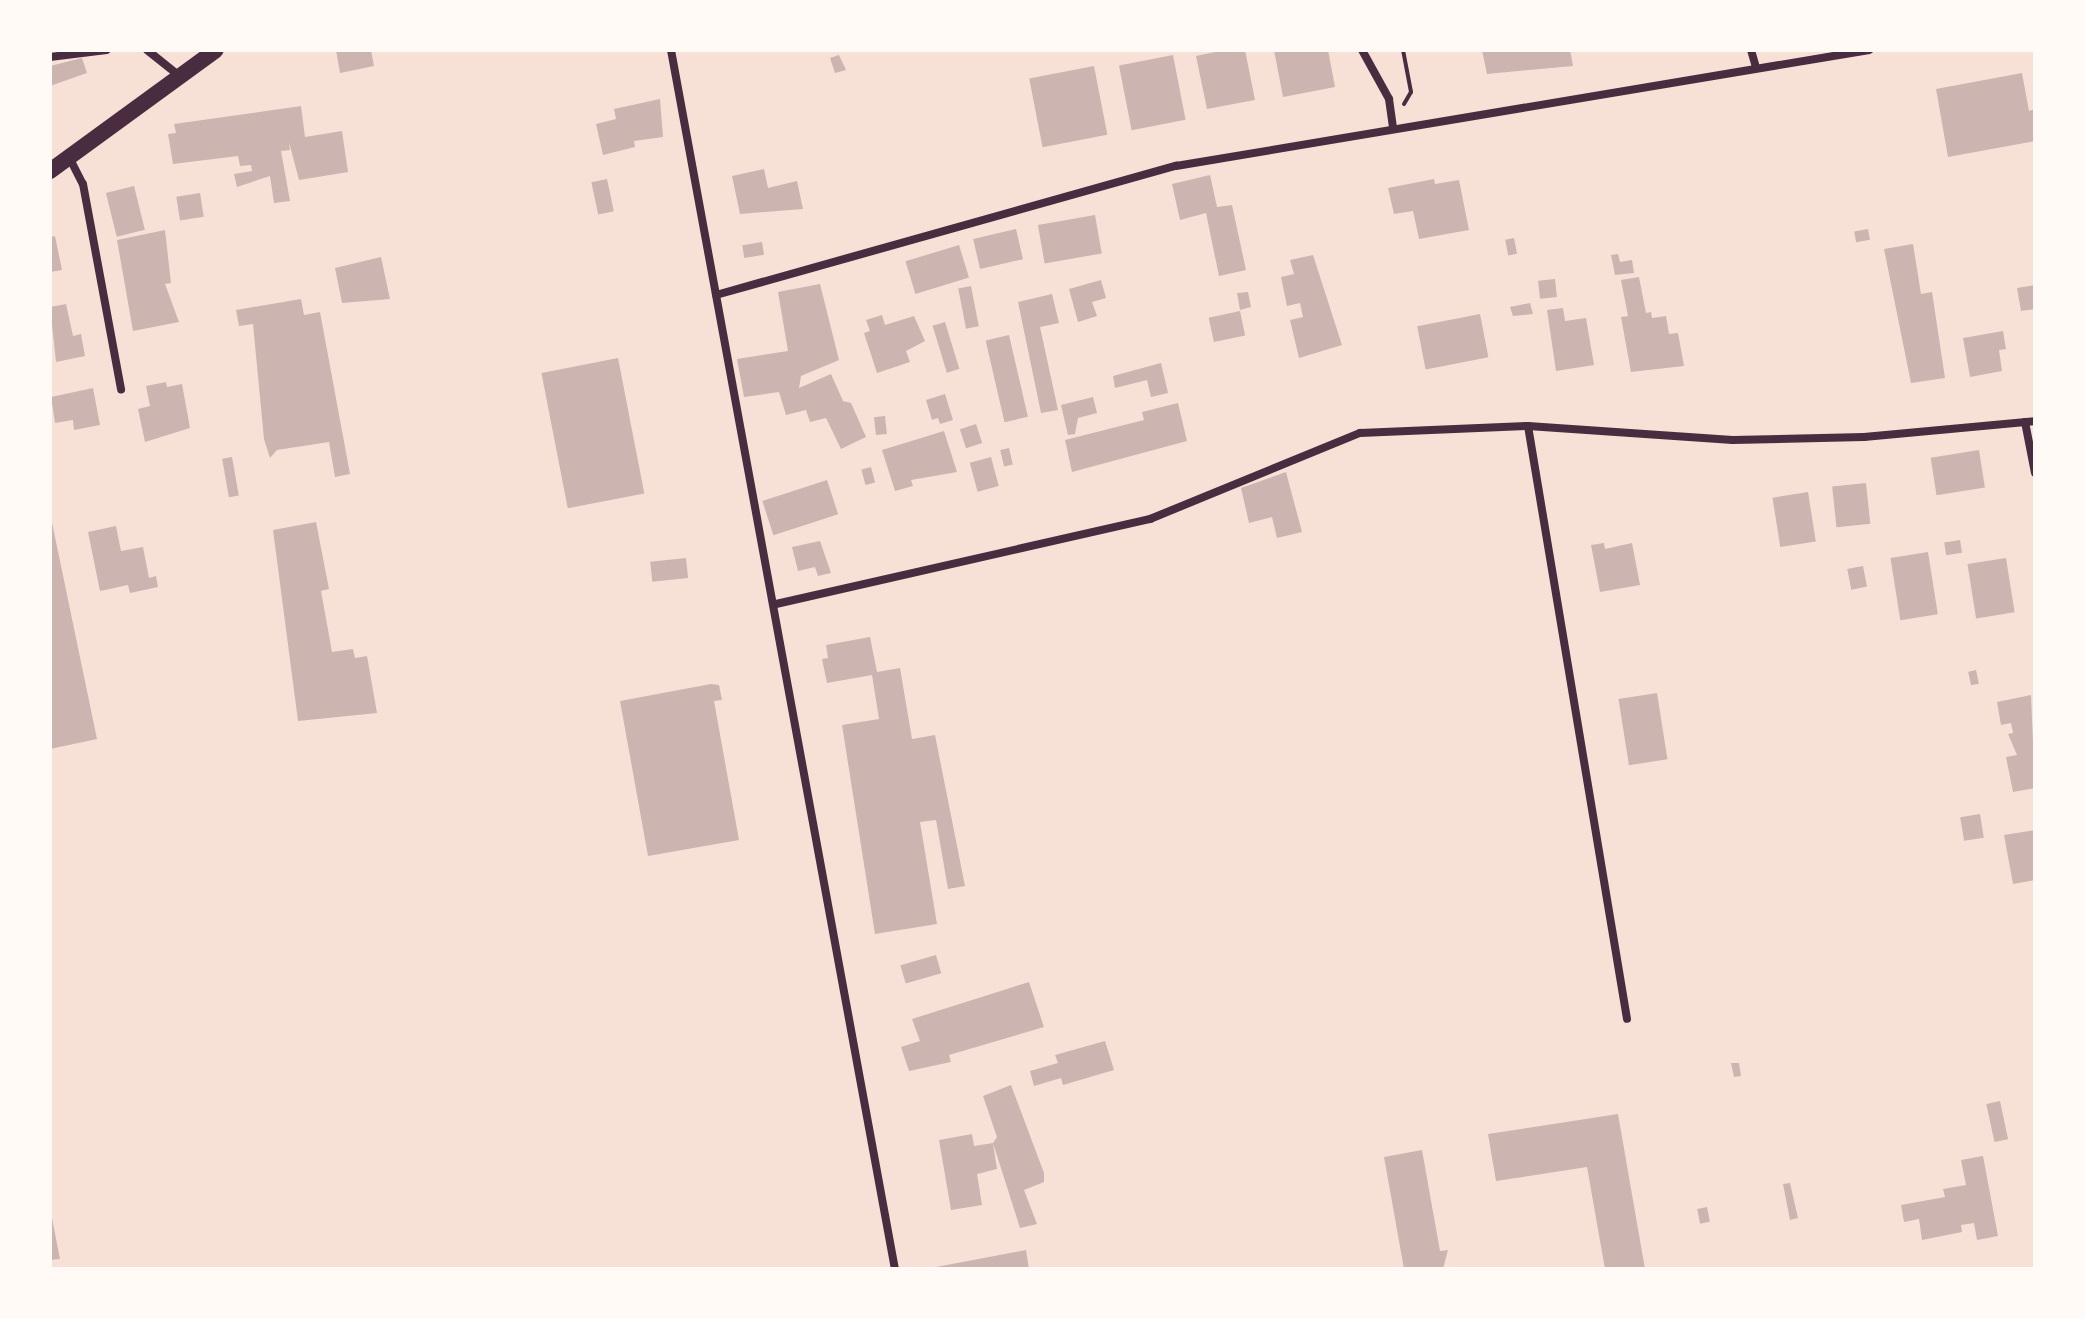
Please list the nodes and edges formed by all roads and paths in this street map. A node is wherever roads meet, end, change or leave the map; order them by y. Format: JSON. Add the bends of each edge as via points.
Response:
{"nodes":[{"id":1,"x":107,"y":50,"type":"edge"},
{"id":2,"x":147,"y":50,"type":"edge"},
{"id":3,"x":216,"y":50,"type":"edge"},
{"id":4,"x":671,"y":50,"type":"edge"},
{"id":5,"x":1362,"y":50,"type":"edge"},
{"id":6,"x":1403,"y":50,"type":"edge"},
{"id":7,"x":1751,"y":50,"type":"edge"},
{"id":8,"x":1869,"y":50,"type":"edge"},
{"id":9,"x":50,"y":57,"type":"edge"},
{"id":10,"x":1756,"y":68,"type":"junction"},
{"id":11,"x":181,"y":77,"type":"junction"},
{"id":12,"x":1393,"y":128,"type":"junction"},
{"id":13,"x":69,"y":157,"type":"junction"},
{"id":14,"x":50,"y":171,"type":"edge"},
{"id":15,"x":716,"y":295,"type":"junction"},
{"id":16,"x":121,"y":390,"type":"dead end"},
{"id":17,"x":2030,"y":422,"type":"edge"},
{"id":18,"x":1528,"y":426,"type":"junction"},
{"id":19,"x":2035,"y":473,"type":"edge"},
{"id":20,"x":776,"y":604,"type":"junction"},
{"id":21,"x":1627,"y":1019,"type":"dead end"},
{"id":22,"x":895,"y":1269,"type":"edge"}],
"edges":[{"from":1,"to":9,"type":"street"},
{"from":2,"to":11,"type":"street"},
{"from":3,"to":11,"type":"main road"},
{"from":4,"to":15,"type":"street"},
{"from":5,"to":12,"type":"street","via":[[1389,99]]},
{"from":6,"to":12,"type":"path","via":[[1411,92]]},
{"from":7,"to":10,"type":"street"},
{"from":8,"to":10,"type":"street"},
{"from":10,"to":12,"type":"street"},
{"from":11,"to":13,"type":"main road"},
{"from":12,"to":15,"type":"street","via":[[1176,166]]},
{"from":13,"to":14,"type":"main road"},
{"from":13,"to":16,"type":"street","via":[[83,184]]},
{"from":15,"to":20,"type":"street"},
{"from":17,"to":18,"type":"street","via":[[1864,437],[1733,440]]},
{"from":17,"to":19,"type":"street"},
{"from":18,"to":20,"type":"street","via":[[1360,433],[1150,519]]},
{"from":18,"to":21,"type":"street"},
{"from":20,"to":22,"type":"street"}]}
